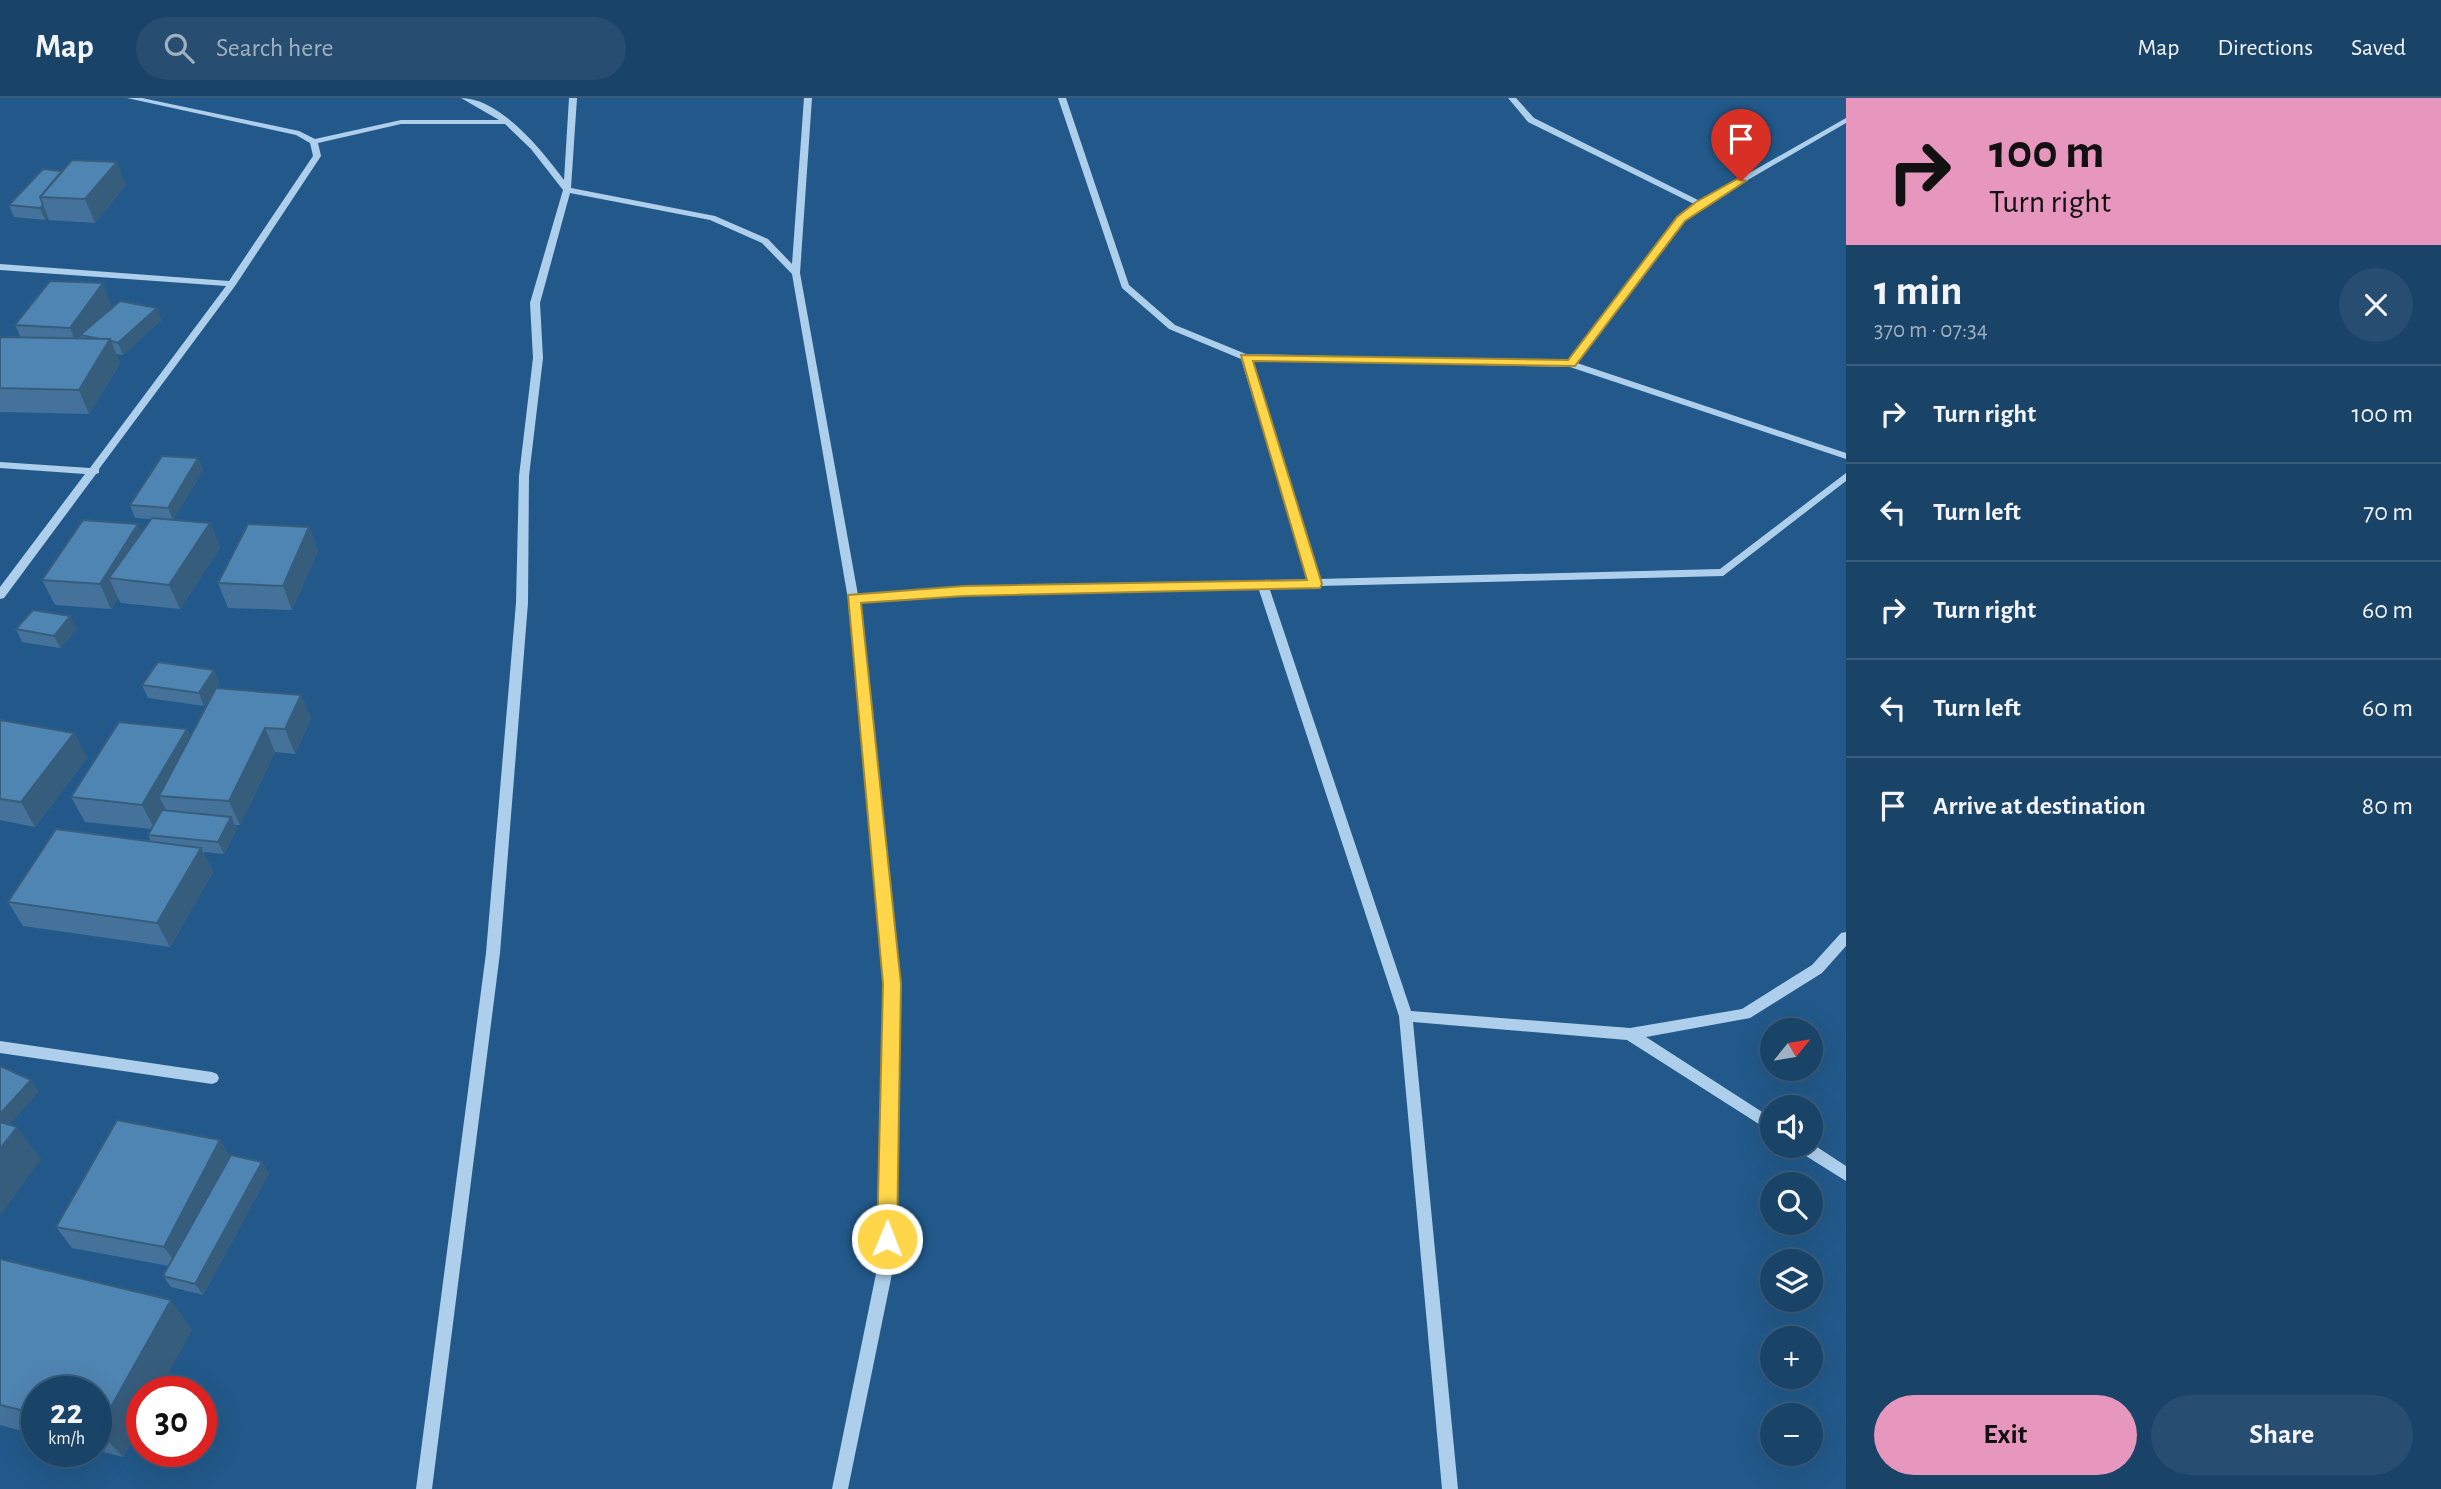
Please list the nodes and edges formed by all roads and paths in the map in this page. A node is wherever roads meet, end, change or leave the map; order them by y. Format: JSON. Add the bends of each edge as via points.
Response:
{"nodes":[{"id":1,"x":131,"y":98,"type":"edge"},
{"id":2,"x":465,"y":98,"type":"edge"},
{"id":3,"x":573,"y":98,"type":"edge"},
{"id":4,"x":808,"y":98,"type":"edge"},
{"id":5,"x":1062,"y":98,"type":"edge"},
{"id":6,"x":1512,"y":98,"type":"edge"},
{"id":7,"x":1846,"y":120,"type":"edge"},
{"id":8,"x":509,"y":121,"type":"junction"},
{"id":9,"x":314,"y":142,"type":"junction"},
{"id":10,"x":567,"y":190,"type":"junction"},
{"id":11,"x":1700,"y":204,"type":"junction"},
{"id":12,"x":0,"y":267,"type":"edge"},
{"id":13,"x":796,"y":273,"type":"junction"},
{"id":14,"x":232,"y":284,"type":"junction"},
{"id":15,"x":1245,"y":357,"type":"junction"},
{"id":16,"x":1571,"y":364,"type":"junction"},
{"id":17,"x":1846,"y":456,"type":"edge"},
{"id":18,"x":0,"y":465,"type":"edge"},
{"id":19,"x":95,"y":471,"type":"junction"},
{"id":20,"x":1846,"y":477,"type":"edge"},
{"id":21,"x":1315,"y":584,"type":"junction"},
{"id":22,"x":1263,"y":585,"type":"junction"},
{"id":23,"x":0,"y":595,"type":"edge"},
{"id":24,"x":853,"y":599,"type":"junction"},
{"id":25,"x":1846,"y":937,"type":"edge"},
{"id":26,"x":1406,"y":1016,"type":"junction"},
{"id":27,"x":1630,"y":1034,"type":"junction"},
{"id":28,"x":0,"y":1047,"type":"edge"},
{"id":29,"x":212,"y":1078,"type":"dead end"},
{"id":30,"x":1760,"y":1118,"type":"edge"},
{"id":31,"x":1821,"y":1158,"type":"edge"},
{"id":32,"x":1846,"y":1174,"type":"edge"},
{"id":33,"x":424,"y":1489,"type":"edge"},
{"id":34,"x":841,"y":1489,"type":"edge"},
{"id":35,"x":1450,"y":1489,"type":"edge"}],
"edges":[{"from":1,"to":9,"type":"street","via":[[299,133]]},
{"from":2,"to":8,"type":"street"},
{"from":3,"to":10,"type":"street"},
{"from":4,"to":13,"type":"street"},
{"from":5,"to":15,"type":"street","via":[[1125,286],[1172,327]]},
{"from":6,"to":11,"type":"street","via":[[1531,120]]},
{"from":7,"to":11,"type":"street"},
{"from":8,"to":9,"type":"street","via":[[401,122]]},
{"from":8,"to":10,"type":"street"},
{"from":9,"to":14,"type":"street","via":[[317,156]]},
{"from":10,"to":13,"type":"street","via":[[712,218],[765,241]]},
{"from":10,"to":33,"type":"street","via":[[535,303],[538,358],[524,476],[522,603],[494,953]]},
{"from":11,"to":16,"type":"street","via":[[1681,219]]},
{"from":12,"to":14,"type":"street"},
{"from":13,"to":24,"type":"street"},
{"from":14,"to":19,"type":"street"},
{"from":15,"to":16,"type":"street"},
{"from":15,"to":21,"type":"street"},
{"from":16,"to":17,"type":"street"},
{"from":18,"to":19,"type":"street"},
{"from":19,"to":23,"type":"street"},
{"from":20,"to":21,"type":"street","via":[[1723,572]]},
{"from":21,"to":22,"type":"street"},
{"from":22,"to":24,"type":"street","via":[[964,591]]},
{"from":22,"to":26,"type":"street"},
{"from":24,"to":34,"type":"street","via":[[892,998],[886,1264]]},
{"from":25,"to":27,"type":"street","via":[[1817,969],[1745,1014]]},
{"from":26,"to":27,"type":"street"},
{"from":26,"to":35,"type":"street"},
{"from":27,"to":30,"type":"street"},
{"from":28,"to":29,"type":"street"},
{"from":31,"to":32,"type":"street"}]}
